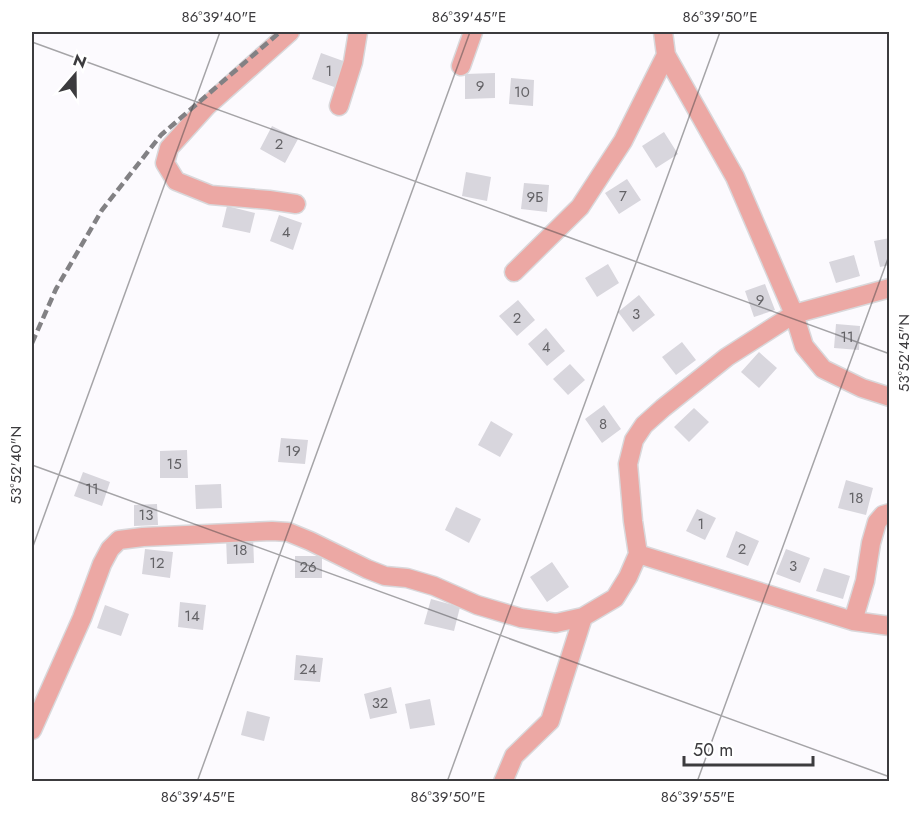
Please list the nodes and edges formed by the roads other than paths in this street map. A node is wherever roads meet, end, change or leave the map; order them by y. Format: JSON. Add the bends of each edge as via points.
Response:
{"nodes":[{"id":1,"x":290,"y":32,"type":"edge"},
{"id":2,"x":358,"y":32,"type":"edge"},
{"id":3,"x":473,"y":32,"type":"edge"},
{"id":4,"x":663,"y":32,"type":"edge"},
{"id":5,"x":666,"y":55,"type":"junction"},
{"id":6,"x":461,"y":66,"type":"dead end"},
{"id":7,"x":339,"y":106,"type":"dead end"},
{"id":8,"x":296,"y":204,"type":"dead end"},
{"id":9,"x":514,"y":272,"type":"dead end"},
{"id":10,"x":890,"y":288,"type":"edge"},
{"id":11,"x":794,"y":314,"type":"junction"},
{"id":12,"x":890,"y":397,"type":"edge"},
{"id":13,"x":890,"y":513,"type":"edge"},
{"id":14,"x":638,"y":554,"type":"junction"},
{"id":15,"x":583,"y":617,"type":"junction"},
{"id":16,"x":853,"y":621,"type":"junction"},
{"id":17,"x":890,"y":626,"type":"edge"},
{"id":18,"x":32,"y":730,"type":"edge"},
{"id":19,"x":503,"y":782,"type":"edge"}],
"edges":[{"from":1,"to":8,"type":"lane","via":[[207,106],[169,148],[165,163],[176,181],[211,195]]},
{"from":2,"to":7,"type":"lane"},
{"from":3,"to":6,"type":"lane"},
{"from":4,"to":5,"type":"lane"},
{"from":5,"to":9,"type":"lane","via":[[623,141],[580,207]]},
{"from":5,"to":11,"type":"lane","via":[[735,177]]},
{"from":10,"to":11,"type":"lane"},
{"from":11,"to":12,"type":"lane","via":[[804,346],[823,369]]},
{"from":11,"to":14,"type":"lane","via":[[727,357],[663,408],[634,440],[628,465]]},
{"from":13,"to":16,"type":"lane","via":[[877,522]]},
{"from":14,"to":15,"type":"lane","via":[[615,598]]},
{"from":14,"to":16,"type":"lane"},
{"from":15,"to":18,"type":"lane","via":[[556,623],[521,618],[434,586],[385,576],[288,532],[119,540],[102,564]]},
{"from":15,"to":19,"type":"lane","via":[[550,721],[513,756]]},
{"from":16,"to":17,"type":"lane"}]}
